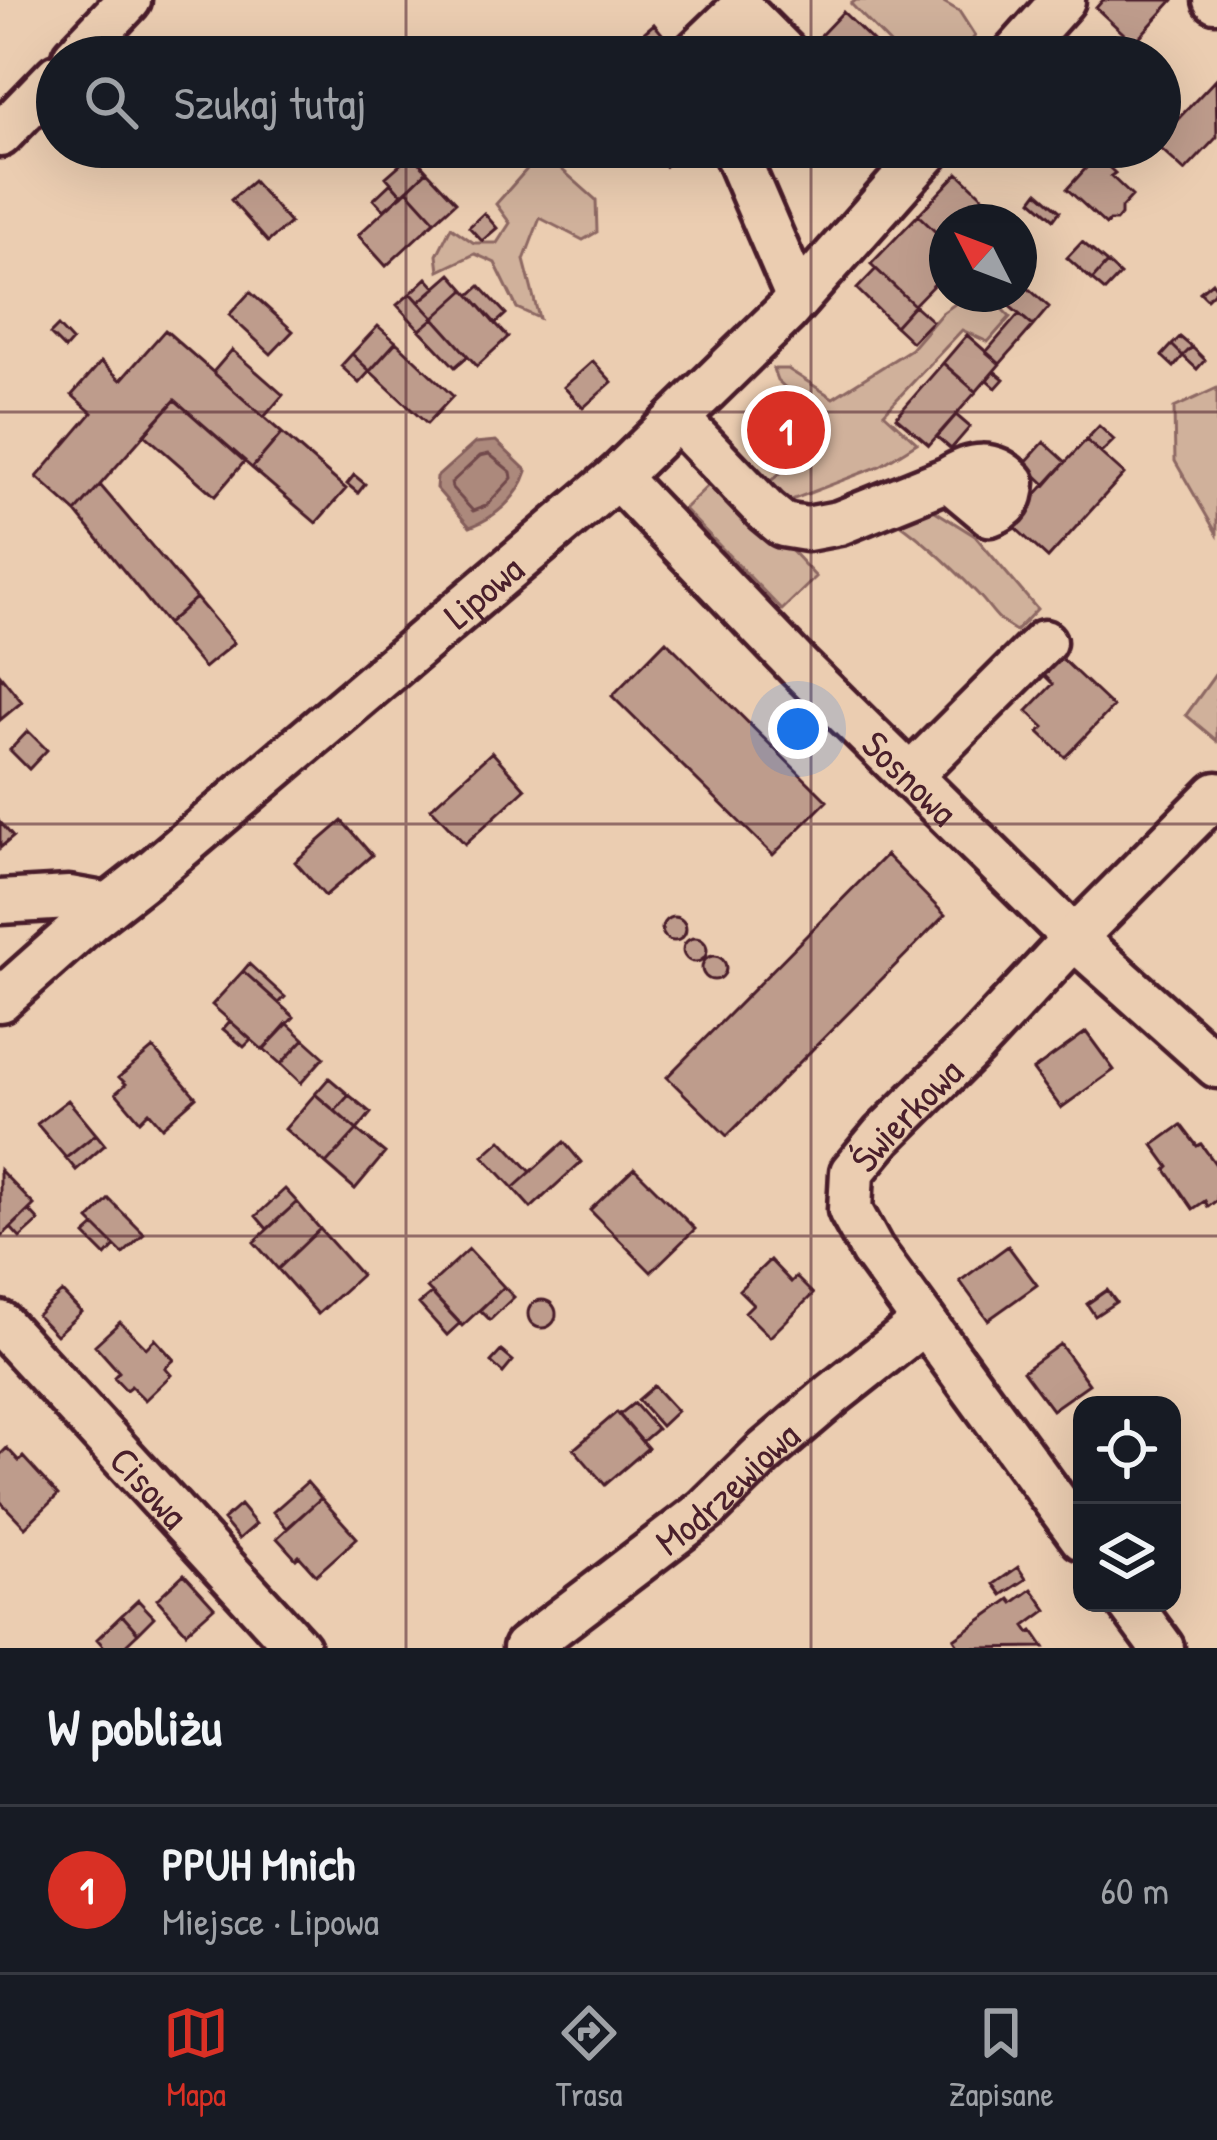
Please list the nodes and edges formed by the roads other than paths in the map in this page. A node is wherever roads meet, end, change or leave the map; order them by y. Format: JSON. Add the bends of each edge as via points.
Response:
{"nodes":[{"id":1,"x":129,"y":0,"type":"edge"},
{"id":2,"x":1063,"y":0,"type":"edge"},
{"id":3,"x":95,"y":36,"type":"edge"},
{"id":4,"x":713,"y":36,"type":"edge"},
{"id":5,"x":768,"y":36,"type":"edge"},
{"id":6,"x":1031,"y":36,"type":"edge"},
{"id":7,"x":36,"y":98,"type":"edge"},
{"id":8,"x":0,"y":135,"type":"edge"},
{"id":9,"x":742,"y":168,"type":"edge"},
{"id":10,"x":913,"y":168,"type":"edge"},
{"id":11,"x":798,"y":298,"type":"junction"},
{"id":12,"x":678,"y":419,"type":"junction"},
{"id":13,"x":617,"y":477,"type":"junction"},
{"id":14,"x":948,"y":479,"type":"dead end"},
{"id":15,"x":1044,"y":642,"type":"dead end"},
{"id":16,"x":910,"y":776,"type":"junction"},
{"id":17,"x":1217,"y":794,"type":"edge"},
{"id":18,"x":0,"y":902,"type":"edge"},
{"id":19,"x":109,"y":905,"type":"junction"},
{"id":20,"x":1074,"y":938,"type":"junction"},
{"id":21,"x":0,"y":1000,"type":"edge"},
{"id":22,"x":1217,"y":1066,"type":"edge"},
{"id":23,"x":924,"y":1322,"type":"junction"},
{"id":24,"x":0,"y":1323,"type":"edge"},
{"id":25,"x":1073,"y":1526,"type":"edge"},
{"id":26,"x":1136,"y":1612,"type":"edge"},
{"id":27,"x":298,"y":1648,"type":"edge"},
{"id":28,"x":525,"y":1648,"type":"edge"},
{"id":29,"x":1162,"y":1648,"type":"edge"}],
"edges":[{"from":1,"to":3,"type":"street"},
{"from":2,"to":6,"type":"street"},
{"from":4,"to":5,"type":"street","via":[[741,9]]},
{"from":7,"to":8,"type":"street"},
{"from":9,"to":11,"type":"street"},
{"from":10,"to":11,"type":"street","name":"Lipowa"},
{"from":11,"to":12,"type":"street","name":"Lipowa"},
{"from":12,"to":13,"type":"street","name":"Lipowa"},
{"from":12,"to":14,"type":"street","via":[[783,525],[839,523]]},
{"from":13,"to":16,"type":"street","name":"Sosnowa"},
{"from":13,"to":19,"type":"street","name":"Lipowa"},
{"from":15,"to":16,"type":"street"},
{"from":16,"to":20,"type":"street","name":"Sosnowa"},
{"from":17,"to":20,"type":"street","name":"Świerkowa"},
{"from":18,"to":19,"type":"street"},
{"from":19,"to":21,"type":"street","name":"Lipowa"},
{"from":20,"to":22,"type":"street","name":"Sosnowa"},
{"from":20,"to":23,"type":"street","name":"Świerkowa","via":[[853,1172],[850,1210]]},
{"from":23,"to":25,"type":"street","name":"Świerkowa"},
{"from":23,"to":28,"type":"street","name":"Modrzewiowa","via":[[706,1510]]},
{"from":24,"to":27,"type":"street","name":"Cisowa"},
{"from":26,"to":29,"type":"street"}]}
